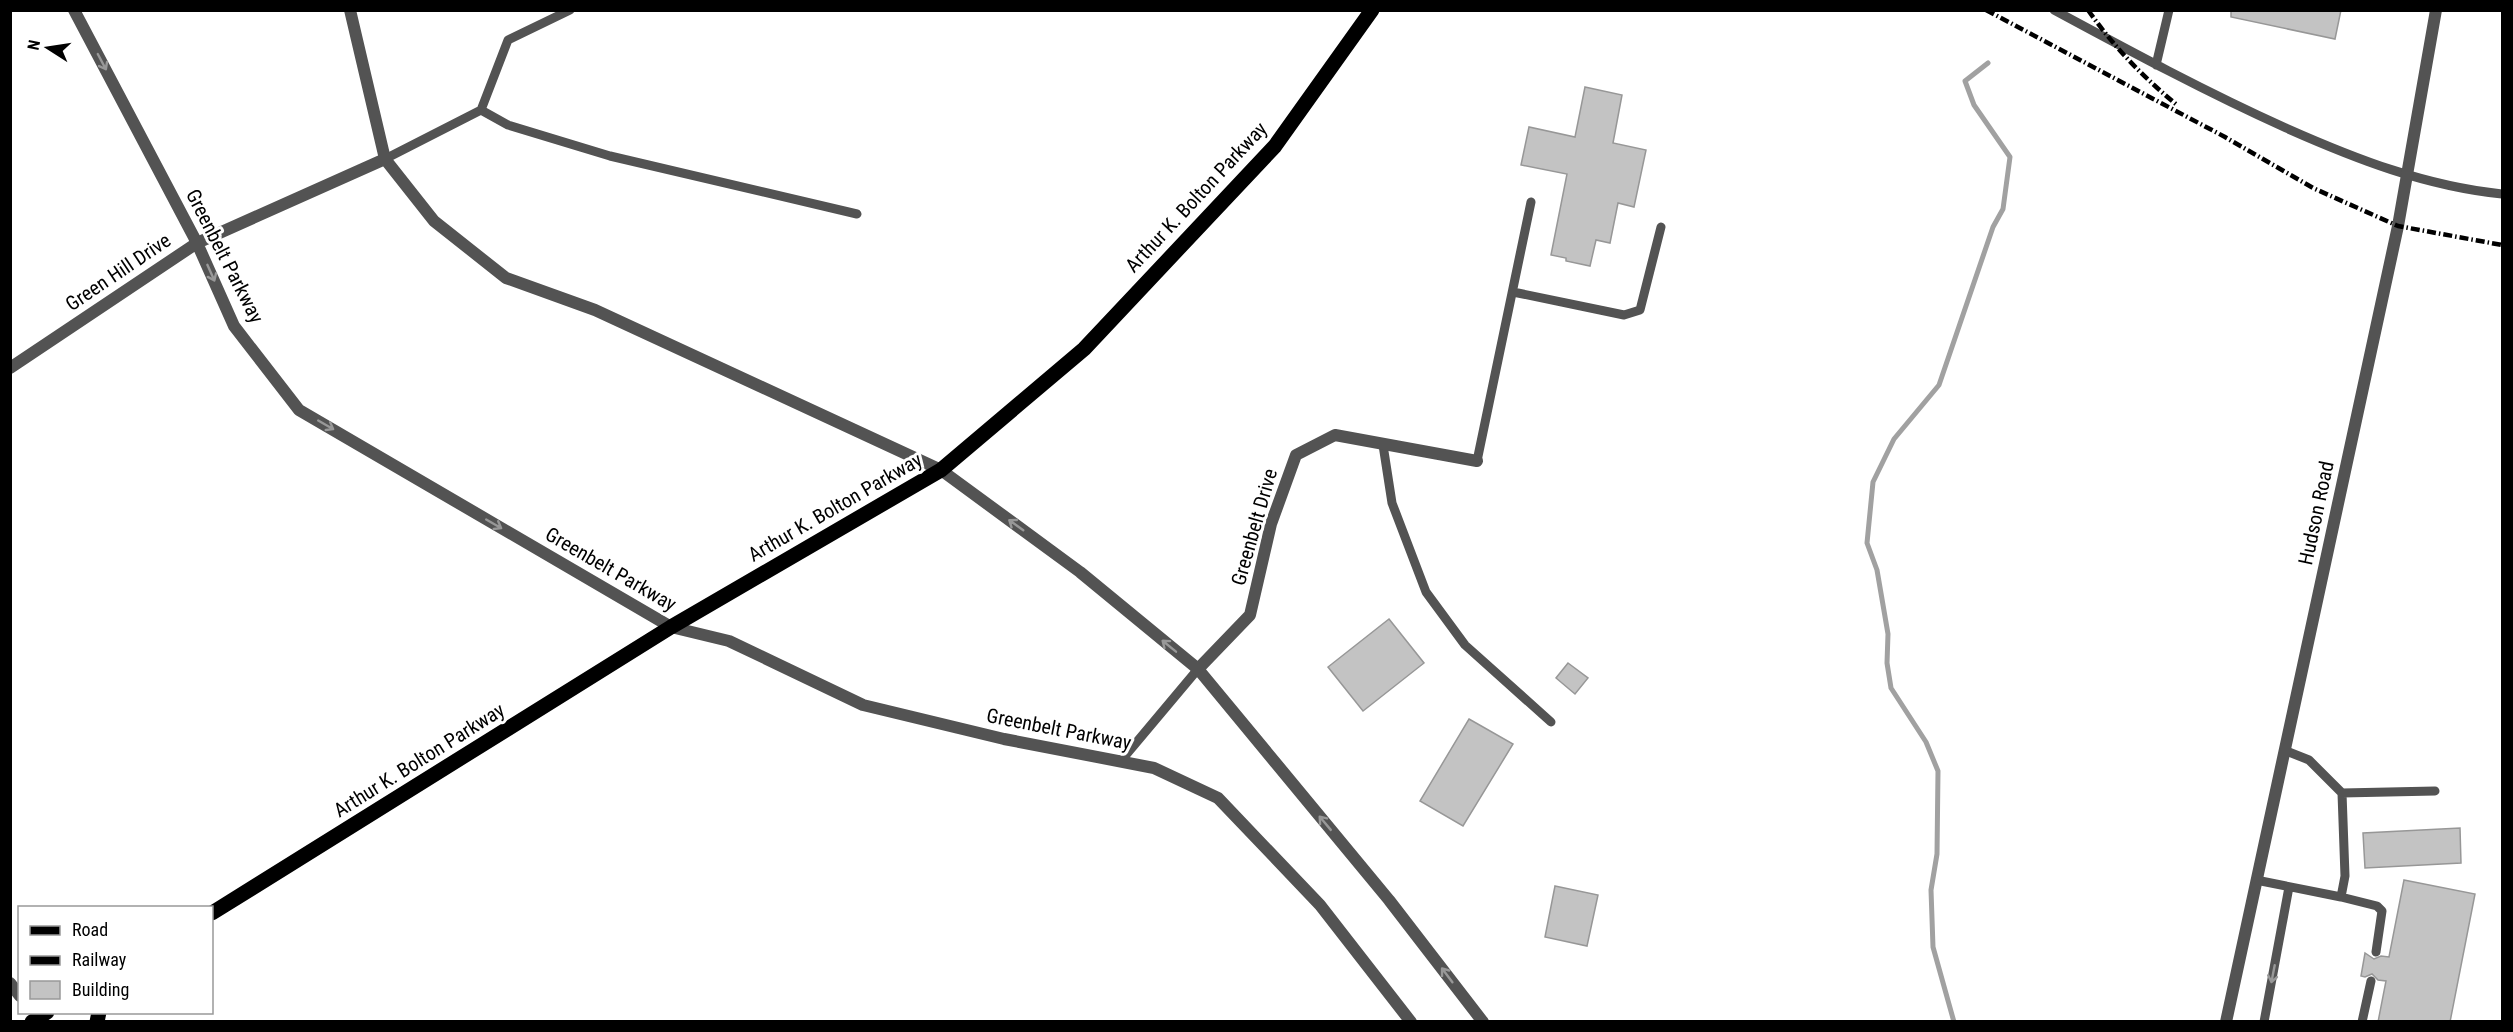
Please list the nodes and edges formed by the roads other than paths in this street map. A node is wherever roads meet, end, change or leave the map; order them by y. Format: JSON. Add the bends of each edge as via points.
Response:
{"nodes":[{"id":1,"x":75,"y":10,"type":"edge"},
{"id":2,"x":350,"y":10,"type":"edge"},
{"id":3,"x":570,"y":10,"type":"edge"},
{"id":4,"x":1372,"y":10,"type":"edge"},
{"id":5,"x":2054,"y":10,"type":"edge"},
{"id":6,"x":2169,"y":10,"type":"edge"},
{"id":7,"x":2436,"y":10,"type":"edge"},
{"id":8,"x":2156,"y":65,"type":"junction"},
{"id":9,"x":481,"y":110,"type":"junction"},
{"id":10,"x":385,"y":159,"type":"junction"},
{"id":11,"x":2407,"y":176,"type":"junction"},
{"id":12,"x":2502,"y":194,"type":"edge"},
{"id":13,"x":1531,"y":202,"type":"dead end"},
{"id":14,"x":857,"y":214,"type":"dead end"},
{"id":15,"x":1660,"y":227,"type":"dead end"},
{"id":16,"x":198,"y":243,"type":"junction"},
{"id":17,"x":1513,"y":292,"type":"junction"},
{"id":18,"x":10,"y":368,"type":"edge"},
{"id":19,"x":1383,"y":445,"type":"junction"},
{"id":20,"x":1477,"y":461,"type":"joint"},
{"id":21,"x":941,"y":470,"type":"junction"},
{"id":22,"x":671,"y":627,"type":"junction"},
{"id":23,"x":1198,"y":669,"type":"junction"},
{"id":24,"x":1551,"y":722,"type":"dead end"},
{"id":25,"x":2284,"y":750,"type":"junction"},
{"id":26,"x":1120,"y":762,"type":"junction"},
{"id":27,"x":2435,"y":791,"type":"dead end"},
{"id":28,"x":2342,"y":793,"type":"junction"},
{"id":29,"x":2256,"y":880,"type":"junction"},
{"id":30,"x":2289,"y":887,"type":"junction"},
{"id":31,"x":2341,"y":897,"type":"junction"},
{"id":32,"x":213,"y":912,"type":"edge"},
{"id":33,"x":2376,"y":952,"type":"dead end"},
{"id":34,"x":2371,"y":981,"type":"dead end"},
{"id":35,"x":1411,"y":1022,"type":"edge"},
{"id":36,"x":1483,"y":1022,"type":"edge"},
{"id":37,"x":2226,"y":1022,"type":"edge"},
{"id":38,"x":2264,"y":1022,"type":"edge"},
{"id":39,"x":2362,"y":1022,"type":"edge"}],
"edges":[{"from":1,"to":16,"type":"street","name":"Greenbelt Parkway","one_way":true},
{"from":2,"to":10,"type":"street"},
{"from":3,"to":9,"type":"lane","via":[[508,40]]},
{"from":4,"to":21,"type":"main road","name":"Arthur K. Bolton Parkway","via":[[1275,146],[1084,349]]},
{"from":5,"to":8,"type":"lane"},
{"from":6,"to":8,"type":"lane"},
{"from":7,"to":11,"type":"street","name":"Hudson Road"},
{"from":8,"to":11,"type":"lane","via":[[2347,155]]},
{"from":9,"to":10,"type":"lane"},
{"from":9,"to":14,"type":"lane","via":[[508,125],[610,156]]},
{"from":10,"to":16,"type":"street","name":"Green Hill Drive"},
{"from":10,"to":21,"type":"street","via":[[434,221],[506,278],[595,310]]},
{"from":11,"to":12,"type":"lane"},
{"from":11,"to":25,"type":"street","name":"Hudson Road"},
{"from":13,"to":17,"type":"lane"},
{"from":15,"to":17,"type":"lane","via":[[1640,310],[1624,315]]},
{"from":16,"to":18,"type":"street","name":"Green Hill Drive"},
{"from":16,"to":22,"type":"street","name":"Greenbelt Parkway","one_way":true,"via":[[234,326],[299,410]]},
{"from":17,"to":20,"type":"lane"},
{"from":19,"to":20,"type":"street","name":"Greenbelt Drive"},
{"from":19,"to":23,"type":"street","name":"Greenbelt Drive","via":[[1335,435],[1296,455],[1271,524],[1250,615]]},
{"from":19,"to":24,"type":"lane","via":[[1392,503],[1426,592],[1465,645]]},
{"from":21,"to":22,"type":"main road","name":"Arthur K. Bolton Parkway"},
{"from":23,"to":21,"type":"street","one_way":true,"via":[[1080,572]]},
{"from":22,"to":26,"type":"street","name":"Greenbelt Parkway","via":[[729,641],[863,705]]},
{"from":22,"to":32,"type":"main road","name":"Arthur K. Bolton Parkway"},
{"from":23,"to":26,"type":"lane"},
{"from":36,"to":23,"type":"street","one_way":true,"via":[[1389,900]]},
{"from":25,"to":28,"type":"lane","via":[[2309,760]]},
{"from":25,"to":29,"type":"street","name":"Hudson Road"},
{"from":26,"to":35,"type":"street","name":"Greenbelt Parkway","via":[[1154,768],[1218,798],[1320,904]]},
{"from":27,"to":28,"type":"lane"},
{"from":28,"to":31,"type":"lane","via":[[2345,876]]},
{"from":29,"to":30,"type":"lane"},
{"from":29,"to":37,"type":"street","name":"Hudson Road"},
{"from":30,"to":31,"type":"lane"},
{"from":30,"to":38,"type":"lane","one_way":true},
{"from":31,"to":33,"type":"lane","via":[[2382,911]]},
{"from":34,"to":39,"type":"lane"}]}
